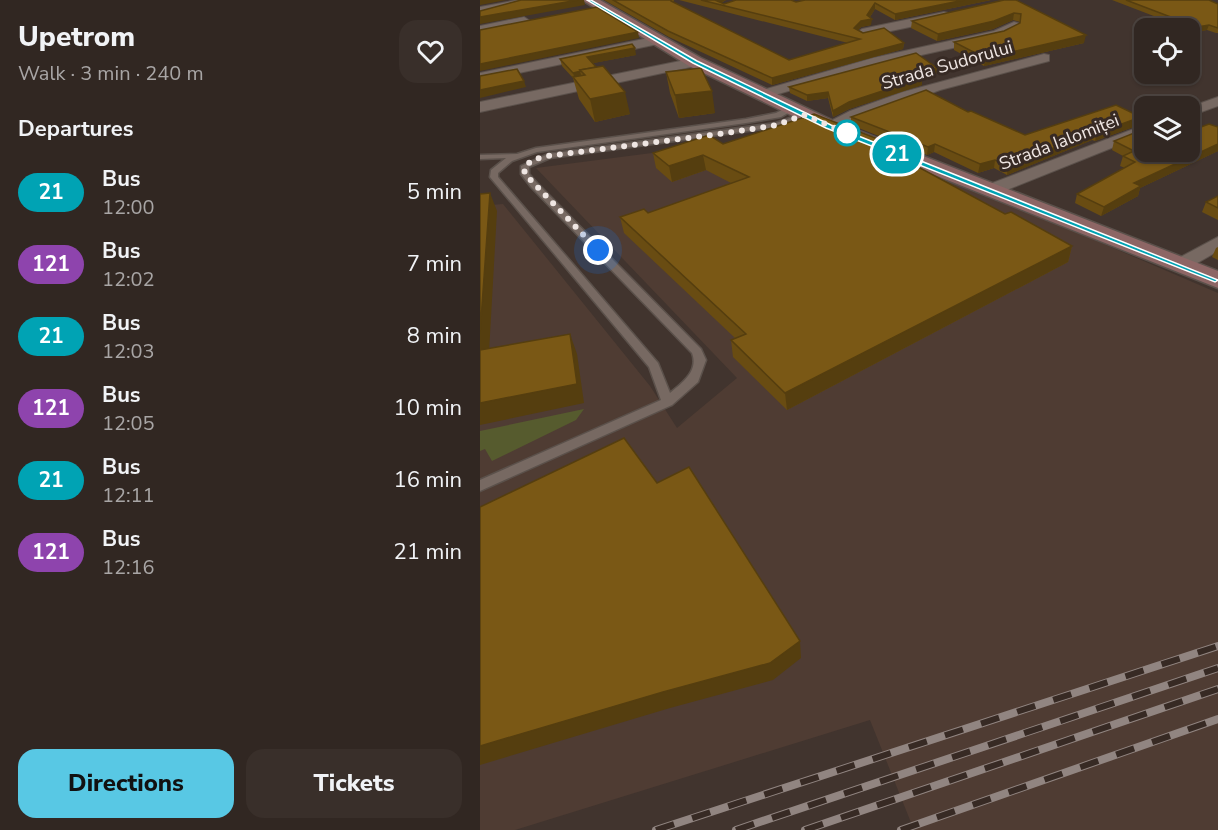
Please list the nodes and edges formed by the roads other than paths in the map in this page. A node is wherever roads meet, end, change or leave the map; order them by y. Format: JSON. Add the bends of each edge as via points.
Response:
{"nodes":[{"id":1,"x":536,"y":0,"type":"edge"},
{"id":2,"x":590,"y":6,"type":"edge"},
{"id":3,"x":480,"y":11,"type":"edge"},
{"id":4,"x":962,"y":12,"type":"edge"},
{"id":5,"x":535,"y":19,"type":"edge"},
{"id":6,"x":1014,"y":26,"type":"edge"},
{"id":7,"x":480,"y":30,"type":"edge"},
{"id":8,"x":862,"y":33,"type":"edge"},
{"id":9,"x":658,"y":40,"type":"junction"},
{"id":10,"x":1044,"y":58,"type":"edge"},
{"id":11,"x":695,"y":62,"type":"junction"},
{"id":12,"x":480,"y":76,"type":"edge"},
{"id":13,"x":761,"y":95,"type":"junction"},
{"id":14,"x":1218,"y":101,"type":"edge"},
{"id":15,"x":480,"y":107,"type":"edge"},
{"id":16,"x":1200,"y":108,"type":"edge"},
{"id":17,"x":797,"y":112,"type":"junction"},
{"id":18,"x":829,"y":126,"type":"junction"},
{"id":19,"x":1134,"y":134,"type":"edge"},
{"id":20,"x":519,"y":155,"type":"junction"},
{"id":21,"x":480,"y":157,"type":"edge"},
{"id":22,"x":539,"y":158,"type":"junction"},
{"id":23,"x":988,"y":191,"type":"junction"},
{"id":24,"x":1218,"y":243,"type":"edge"},
{"id":25,"x":1180,"y":265,"type":"junction"},
{"id":26,"x":1218,"y":280,"type":"edge"},
{"id":27,"x":668,"y":402,"type":"junction"},
{"id":28,"x":480,"y":486,"type":"edge"}],
"edges":[{"from":1,"to":3,"type":"street"},
{"from":2,"to":9,"type":"street"},
{"from":4,"to":8,"type":"street"},
{"from":5,"to":7,"type":"street"},
{"from":6,"to":13,"type":"street","via":[[998,34]]},
{"from":9,"to":11,"type":"street"},
{"from":9,"to":12,"type":"street"},
{"from":10,"to":18,"type":"street","name":"Strada Sudorului","via":[[916,91]]},
{"from":11,"to":13,"type":"street"},
{"from":11,"to":15,"type":"street"},
{"from":13,"to":17,"type":"street"},
{"from":14,"to":16,"type":"street"},
{"from":17,"to":18,"type":"street"},
{"from":17,"to":20,"type":"lane","via":[[559,145]]},
{"from":17,"to":22,"type":"lane","via":[[777,125]]},
{"from":18,"to":23,"type":"street"},
{"from":19,"to":23,"type":"street","name":"Strada Ialomiței"},
{"from":20,"to":21,"type":"lane"},
{"from":20,"to":22,"type":"lane"},
{"from":20,"to":27,"type":"lane","via":[[496,168],[494,177],[654,366]]},
{"from":22,"to":27,"type":"lane","via":[[525,166],[528,178],[697,352],[700,360],[694,379]]},
{"from":23,"to":25,"type":"street"},
{"from":24,"to":25,"type":"street"},
{"from":25,"to":26,"type":"street"},
{"from":27,"to":28,"type":"lane"}]}
